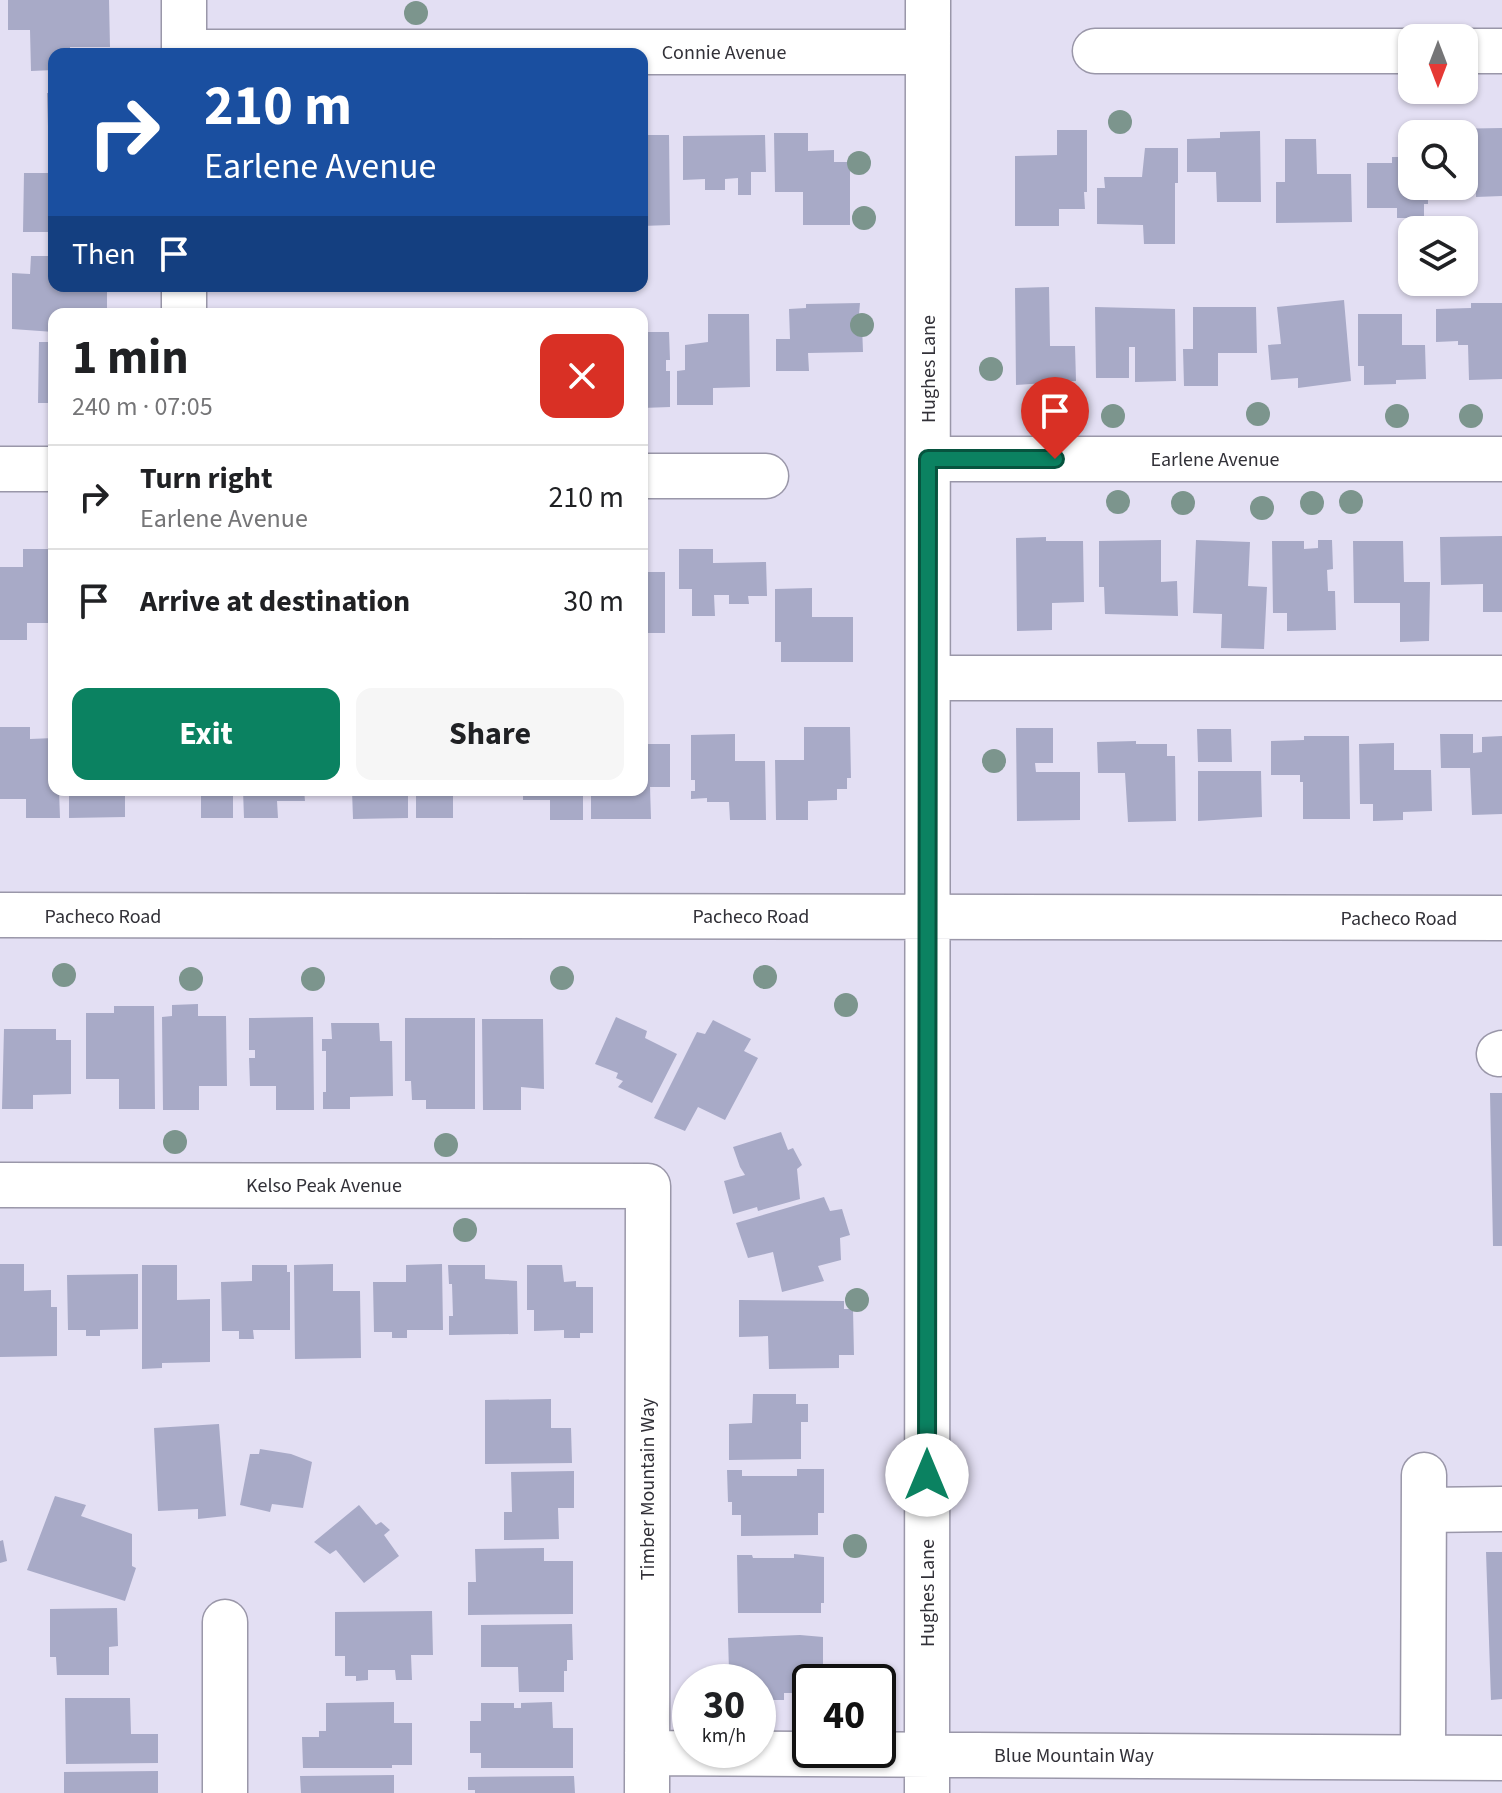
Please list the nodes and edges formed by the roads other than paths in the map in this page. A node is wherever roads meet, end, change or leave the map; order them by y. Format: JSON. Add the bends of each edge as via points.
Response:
{"nodes":[{"id":1,"x":184,"y":0,"type":"edge"},
{"id":2,"x":928,"y":0,"type":"edge"},
{"id":3,"x":184,"y":48,"type":"edge"},
{"id":4,"x":1095,"y":51,"type":"dead end"},
{"id":5,"x":1398,"y":51,"type":"edge"},
{"id":6,"x":1478,"y":51,"type":"edge"},
{"id":7,"x":1502,"y":51,"type":"edge"},
{"id":8,"x":648,"y":52,"type":"edge"},
{"id":9,"x":928,"y":52,"type":"junction"},
{"id":10,"x":928,"y":459,"type":"junction"},
{"id":11,"x":1502,"y":459,"type":"edge"},
{"id":12,"x":0,"y":469,"type":"edge"},
{"id":13,"x":48,"y":469,"type":"edge"},
{"id":14,"x":648,"y":476,"type":"edge"},
{"id":15,"x":766,"y":476,"type":"dead end"},
{"id":16,"x":928,"y":678,"type":"junction"},
{"id":17,"x":1502,"y":678,"type":"edge"},
{"id":18,"x":0,"y":915,"type":"edge"},
{"id":19,"x":927,"y":917,"type":"junction"},
{"id":20,"x":1502,"y":918,"type":"edge"},
{"id":21,"x":0,"y":1185,"type":"edge"},
{"id":22,"x":648,"y":1186,"type":"joint"},
{"id":23,"x":1502,"y":1509,"type":"edge"},
{"id":24,"x":225,"y":1622,"type":"dead end"},
{"id":25,"x":1423,"y":1757,"type":"junction"},
{"id":26,"x":1502,"y":1758,"type":"edge"},
{"id":27,"x":647,"y":1773,"type":"edge"},
{"id":28,"x":927,"y":1773,"type":"edge"},
{"id":29,"x":225,"y":1793,"type":"edge"}],
"edges":[{"from":1,"to":3,"type":"street"},
{"from":2,"to":9,"type":"street","name":"Hughes Lane"},
{"from":4,"to":5,"type":"street"},
{"from":6,"to":7,"type":"street"},
{"from":8,"to":9,"type":"street","name":"Connie Avenue"},
{"from":9,"to":10,"type":"street","name":"Hughes Lane"},
{"from":10,"to":11,"type":"street","name":"Earlene Avenue"},
{"from":10,"to":16,"type":"street","name":"Hughes Lane"},
{"from":12,"to":13,"type":"street"},
{"from":14,"to":15,"type":"street"},
{"from":16,"to":17,"type":"street"},
{"from":16,"to":19,"type":"street","name":"Hughes Lane"},
{"from":18,"to":19,"type":"street","name":"Pacheco Road"},
{"from":19,"to":20,"type":"street","name":"Pacheco Road"},
{"from":19,"to":28,"type":"street","name":"Hughes Lane"},
{"from":21,"to":22,"type":"street","name":"Kelso Peak Avenue"},
{"from":22,"to":27,"type":"street","name":"Timber Mountain Way"},
{"from":23,"to":25,"type":"street","via":[[1424,1492]]},
{"from":24,"to":29,"type":"street"},
{"from":25,"to":26,"type":"street","name":"Blue Mountain Way"},
{"from":25,"to":28,"type":"street","name":"Blue Mountain Way"},
{"from":27,"to":28,"type":"street","name":"Blue Mountain Way"}]}
